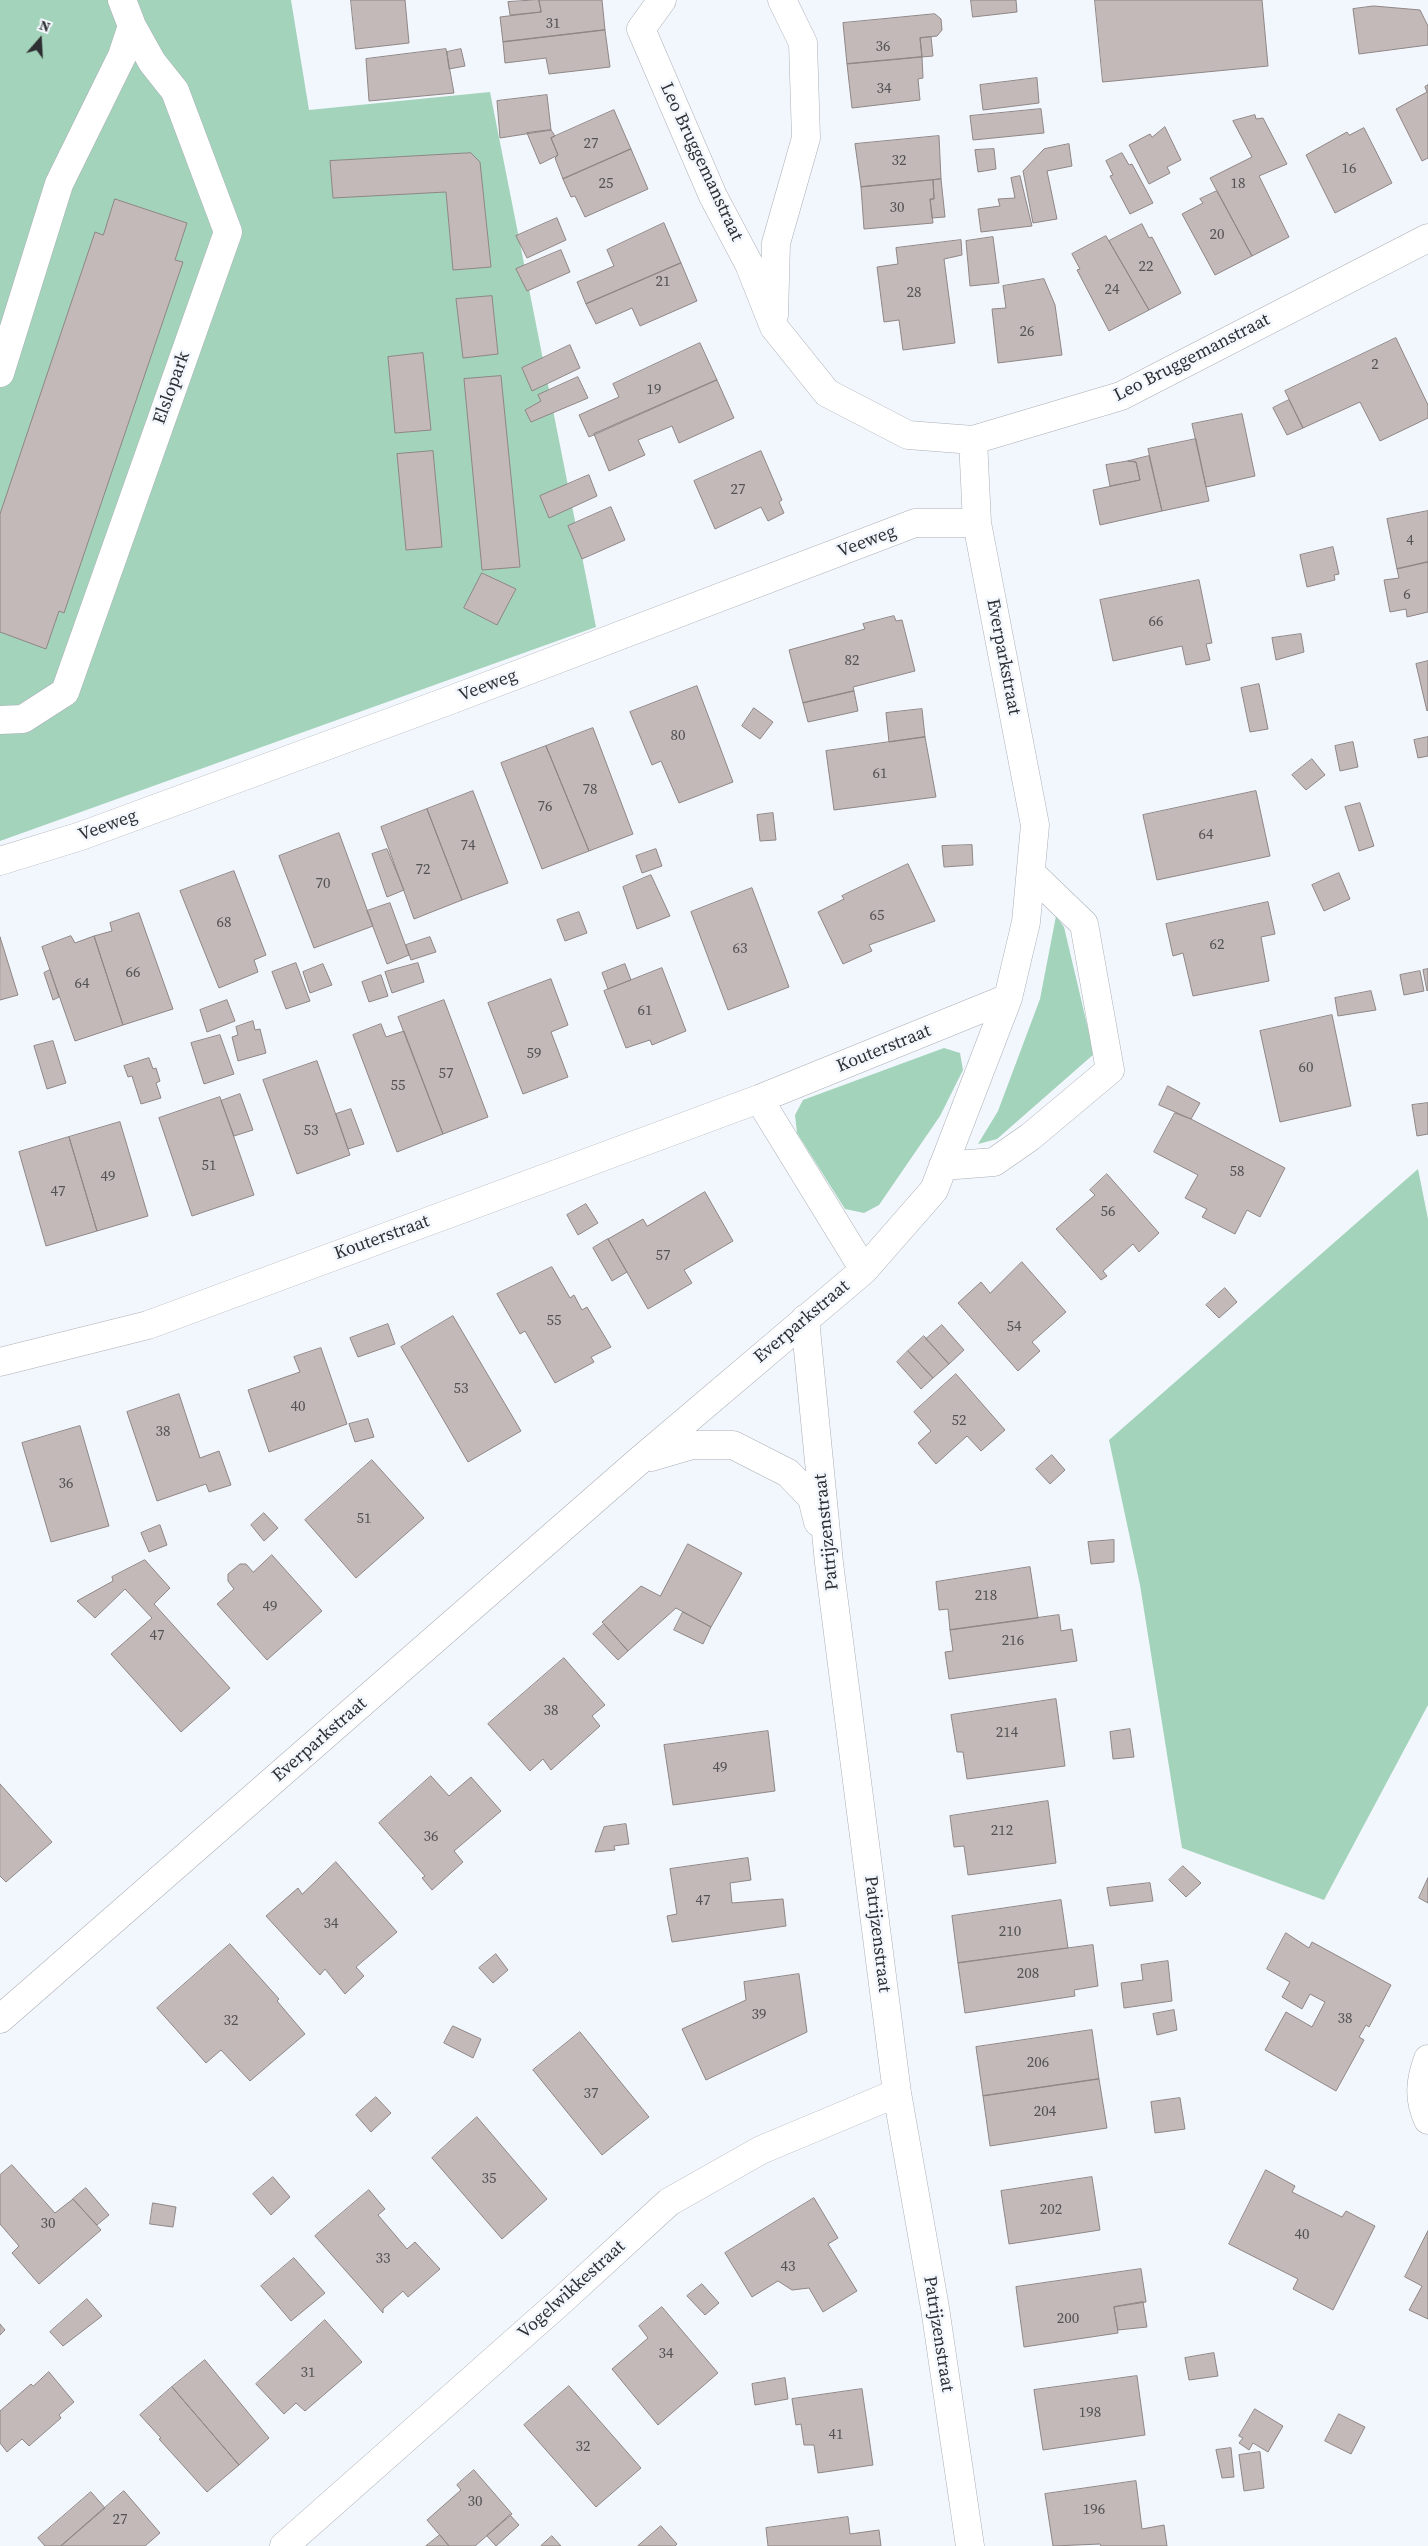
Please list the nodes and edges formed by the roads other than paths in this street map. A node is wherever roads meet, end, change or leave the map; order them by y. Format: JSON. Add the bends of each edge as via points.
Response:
{"nodes":[{"id":1,"x":122,"y":0,"type":"edge"},
{"id":2,"x":662,"y":0,"type":"edge"},
{"id":3,"x":782,"y":0,"type":"edge"},
{"id":4,"x":132,"y":26,"type":"junction"},
{"id":5,"x":1428,"y":238,"type":"edge"},
{"id":6,"x":774,"y":327,"type":"junction"},
{"id":7,"x":0,"y":372,"type":"edge"},
{"id":8,"x":973,"y":440,"type":"junction"},
{"id":9,"x":977,"y":524,"type":"junction"},
{"id":10,"x":0,"y":720,"type":"edge"},
{"id":11,"x":0,"y":862,"type":"edge"},
{"id":12,"x":1031,"y":873,"type":"junction"},
{"id":13,"x":1008,"y":998,"type":"junction"},
{"id":14,"x":759,"y":1099,"type":"junction"},
{"id":15,"x":943,"y":1166,"type":"junction"},
{"id":16,"x":864,"y":1270,"type":"junction"},
{"id":17,"x":805,"y":1318,"type":"junction"},
{"id":18,"x":0,"y":1362,"type":"edge"},
{"id":19,"x":640,"y":1460,"type":"junction"},
{"id":20,"x":829,"y":1563,"type":"junction"},
{"id":21,"x":0,"y":2019,"type":"edge"},
{"id":22,"x":1428,"y":2059,"type":"edge"},
{"id":23,"x":897,"y":2093,"type":"junction"},
{"id":24,"x":1428,"y":2120,"type":"edge"},
{"id":25,"x":284,"y":2546,"type":"edge"},
{"id":26,"x":970,"y":2546,"type":"edge"}],
"edges":[{"from":1,"to":4,"type":"street","name":"Elslopark"},
{"from":2,"to":6,"type":"street","name":"Leo Bruggemanstraat","via":[[641,30],[713,196],[749,264]]},
{"from":3,"to":6,"type":"street","via":[[803,43],[806,138],[776,242]]},
{"from":4,"to":7,"type":"street","via":[[122,56],[60,184]]},
{"from":4,"to":10,"type":"street","name":"Elslopark","via":[[152,62],[175,92],[228,232],[65,692],[23,719]]},
{"from":5,"to":8,"type":"street","name":"Leo Bruggemanstraat","via":[[1121,396]]},
{"from":6,"to":8,"type":"street","name":"Leo Bruggemanstraat","via":[[828,393],[908,435]]},
{"from":8,"to":9,"type":"street","name":"Everparkstraat"},
{"from":9,"to":11,"type":"street","name":"Veeweg","via":[[915,523],[439,704],[81,836]]},
{"from":9,"to":12,"type":"street","name":"Everparkstraat","via":[[1035,825]]},
{"from":12,"to":13,"type":"street","name":"Everparkstraat","via":[[1026,922]]},
{"from":12,"to":15,"type":"street","via":[[1084,924],[1110,1070],[1030,1137],[994,1162]]},
{"from":13,"to":14,"type":"street","name":"Kouterstraat"},
{"from":13,"to":15,"type":"street","name":"Everparkstraat"},
{"from":14,"to":16,"type":"street"},
{"from":14,"to":18,"type":"street","name":"Kouterstraat","via":[[148,1325]]},
{"from":15,"to":16,"type":"street","name":"Everparkstraat","via":[[934,1190]]},
{"from":16,"to":17,"type":"street","name":"Everparkstraat"},
{"from":17,"to":19,"type":"street","name":"Everparkstraat"},
{"from":17,"to":20,"type":"street","name":"Patrijzenstraat"},
{"from":19,"to":20,"type":"street","name":"Everparkstraat","via":[[692,1445],[733,1445],[788,1473],[812,1498]]},
{"from":19,"to":21,"type":"street","name":"Everparkstraat"},
{"from":20,"to":23,"type":"street","name":"Patrijzenstraat"},
{"from":22,"to":24,"type":"street","via":[[1420,2080],[1421,2105]]},
{"from":23,"to":25,"type":"street","name":"Vogelwikkestraat","via":[[761,2150],[669,2202]]},
{"from":23,"to":26,"type":"street","name":"Patrijzenstraat","via":[[935,2308]]}]}
